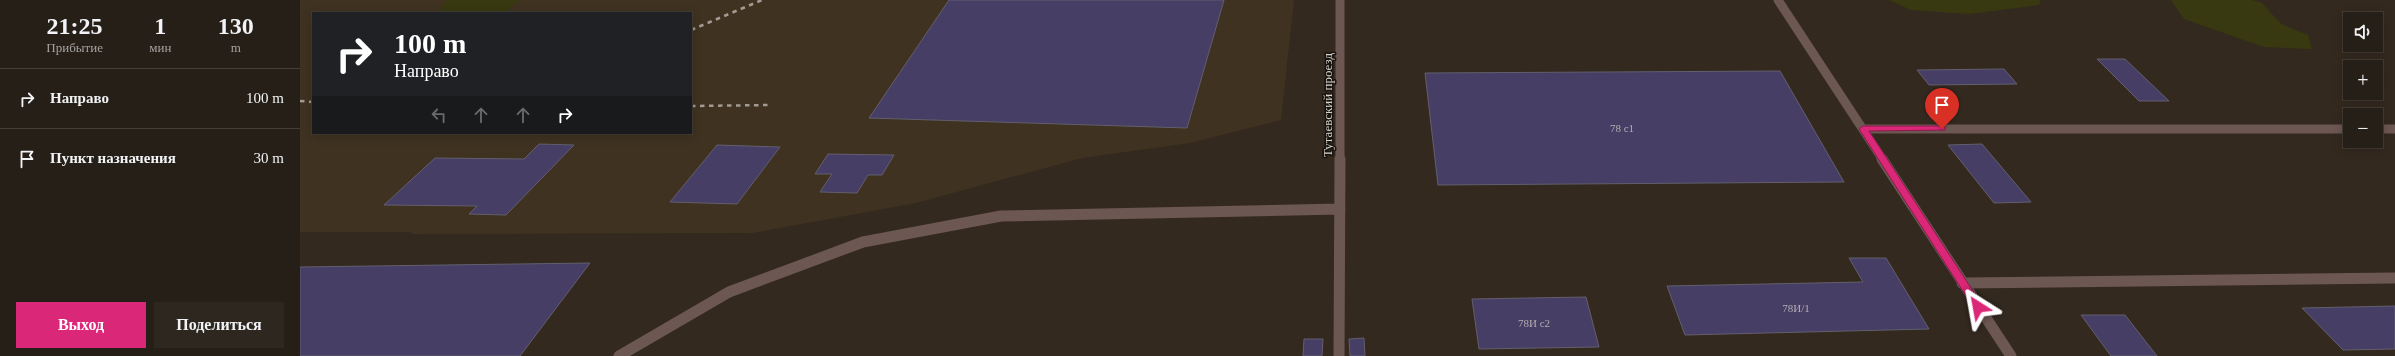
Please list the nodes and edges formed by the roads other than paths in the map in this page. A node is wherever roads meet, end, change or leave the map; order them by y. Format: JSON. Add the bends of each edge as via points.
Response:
{"nodes":[{"id":1,"x":1340,"y":0,"type":"edge"},
{"id":2,"x":1778,"y":0,"type":"edge"},
{"id":3,"x":1863,"y":129,"type":"junction"},
{"id":4,"x":2343,"y":129,"type":"edge"},
{"id":5,"x":2383,"y":129,"type":"edge"},
{"id":6,"x":2395,"y":129,"type":"edge"},
{"id":7,"x":1340,"y":209,"type":"junction"},
{"id":8,"x":2395,"y":278,"type":"edge"},
{"id":9,"x":1962,"y":283,"type":"junction"},
{"id":10,"x":619,"y":356,"type":"edge"},
{"id":11,"x":1339,"y":356,"type":"edge"},
{"id":12,"x":2011,"y":356,"type":"edge"}],
"edges":[{"from":1,"to":7,"type":"street","name":"Тутаевский проезд"},
{"from":2,"to":3,"type":"street"},
{"from":3,"to":4,"type":"street"},
{"from":3,"to":9,"type":"street"},
{"from":5,"to":6,"type":"street"},
{"from":7,"to":10,"type":"street","via":[[1001,216],[863,242],[729,292]]},
{"from":7,"to":11,"type":"street","name":"Тутаевский проезд"},
{"from":8,"to":9,"type":"street"},
{"from":9,"to":12,"type":"street"}]}
